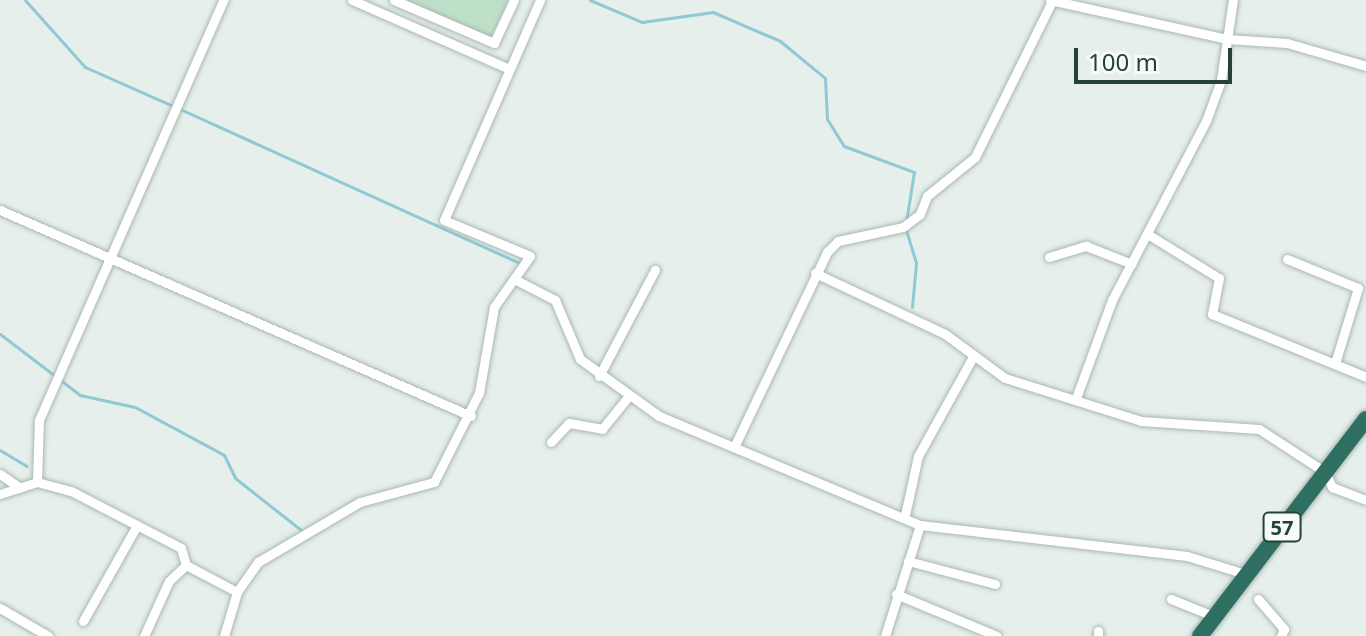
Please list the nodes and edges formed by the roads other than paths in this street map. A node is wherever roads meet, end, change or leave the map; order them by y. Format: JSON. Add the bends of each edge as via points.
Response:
{"nodes":[{"id":1,"x":223,"y":0,"type":"edge"},
{"id":2,"x":352,"y":0,"type":"edge"},
{"id":3,"x":394,"y":0,"type":"edge"},
{"id":4,"x":514,"y":0,"type":"edge"},
{"id":5,"x":540,"y":0,"type":"edge"},
{"id":6,"x":1051,"y":0,"type":"edge"},
{"id":7,"x":1233,"y":0,"type":"edge"},
{"id":8,"x":1227,"y":39,"type":"junction"},
{"id":9,"x":1366,"y":66,"type":"edge"},
{"id":10,"x":509,"y":69,"type":"junction"},
{"id":11,"x":0,"y":210,"type":"edge"},
{"id":12,"x":1149,"y":235,"type":"junction"},
{"id":13,"x":1049,"y":257,"type":"dead end"},
{"id":14,"x":1287,"y":259,"type":"dead end"},
{"id":15,"x":108,"y":263,"type":"junction"},
{"id":16,"x":1132,"y":264,"type":"junction"},
{"id":17,"x":655,"y":270,"type":"dead end"},
{"id":18,"x":815,"y":273,"type":"junction"},
{"id":19,"x":518,"y":281,"type":"junction"},
{"id":20,"x":974,"y":355,"type":"junction"},
{"id":21,"x":1335,"y":363,"type":"junction"},
{"id":22,"x":599,"y":376,"type":"junction"},
{"id":23,"x":1366,"y":377,"type":"edge"},
{"id":24,"x":628,"y":397,"type":"junction"},
{"id":25,"x":1076,"y":398,"type":"junction"},
{"id":26,"x":471,"y":416,"type":"junction"},
{"id":27,"x":1366,"y":419,"type":"edge"},
{"id":28,"x":551,"y":442,"type":"dead end"},
{"id":29,"x":735,"y":445,"type":"junction"},
{"id":30,"x":1325,"y":472,"type":"junction"},
{"id":31,"x":0,"y":474,"type":"edge"},
{"id":32,"x":37,"y":482,"type":"junction"},
{"id":33,"x":20,"y":488,"type":"junction"},
{"id":34,"x":0,"y":494,"type":"edge"},
{"id":35,"x":1366,"y":500,"type":"edge"},
{"id":36,"x":905,"y":515,"type":"junction"},
{"id":37,"x":137,"y":525,"type":"junction"},
{"id":38,"x":920,"y":525,"type":"junction"},
{"id":39,"x":908,"y":561,"type":"junction"},
{"id":40,"x":186,"y":565,"type":"junction"},
{"id":41,"x":1245,"y":574,"type":"junction"},
{"id":42,"x":995,"y":584,"type":"dead end"},
{"id":43,"x":237,"y":592,"type":"junction"},
{"id":44,"x":896,"y":594,"type":"junction"},
{"id":45,"x":1171,"y":599,"type":"dead end"},
{"id":46,"x":1258,"y":599,"type":"dead end"},
{"id":47,"x":0,"y":608,"type":"edge"},
{"id":48,"x":1213,"y":616,"type":"junction"},
{"id":49,"x":83,"y":621,"type":"dead end"},
{"id":50,"x":48,"y":636,"type":"edge"},
{"id":51,"x":144,"y":636,"type":"edge"},
{"id":52,"x":224,"y":636,"type":"edge"},
{"id":53,"x":885,"y":636,"type":"edge"},
{"id":54,"x":997,"y":636,"type":"edge"},
{"id":55,"x":1200,"y":636,"type":"edge"},
{"id":56,"x":1281,"y":636,"type":"edge"}],
"edges":[{"from":1,"to":15,"type":"street"},
{"from":2,"to":10,"type":"street"},
{"from":3,"to":4,"type":"street","via":[[494,43]]},
{"from":5,"to":10,"type":"street"},
{"from":6,"to":8,"type":"street"},
{"from":6,"to":18,"type":"street","via":[[975,157],[934,189],[903,227],[838,241]]},
{"from":7,"to":8,"type":"street"},
{"from":8,"to":9,"type":"street","via":[[1287,43]]},
{"from":8,"to":12,"type":"street","via":[[1206,121]]},
{"from":10,"to":19,"type":"street","via":[[444,220],[530,256]]},
{"from":11,"to":15,"type":"street"},
{"from":12,"to":16,"type":"street"},
{"from":12,"to":21,"type":"street","via":[[1219,278],[1212,314]]},
{"from":13,"to":16,"type":"street","via":[[1086,246]]},
{"from":14,"to":21,"type":"street","via":[[1358,288]]},
{"from":15,"to":26,"type":"street"},
{"from":15,"to":32,"type":"street","via":[[39,420]]},
{"from":16,"to":25,"type":"street"},
{"from":17,"to":22,"type":"street"},
{"from":18,"to":20,"type":"street","via":[[945,334]]},
{"from":18,"to":29,"type":"street"},
{"from":19,"to":22,"type":"street","via":[[555,300],[580,359]]},
{"from":19,"to":26,"type":"street","via":[[494,307]]},
{"from":20,"to":25,"type":"street","via":[[1005,378]]},
{"from":20,"to":36,"type":"street","via":[[918,456]]},
{"from":21,"to":23,"type":"street"},
{"from":22,"to":24,"type":"street"},
{"from":24,"to":28,"type":"street","via":[[602,429],[569,423]]},
{"from":24,"to":29,"type":"street","via":[[695,434]]},
{"from":25,"to":30,"type":"street","via":[[1170,427],[1259,429]]},
{"from":26,"to":43,"type":"street","via":[[434,482],[360,502],[258,562]]},
{"from":27,"to":30,"type":"highway","number":"57"},
{"from":29,"to":36,"type":"street"},
{"from":30,"to":35,"type":"street","via":[[1332,487]]},
{"from":30,"to":41,"type":"highway","number":"57"},
{"from":31,"to":33,"type":"street"},
{"from":32,"to":33,"type":"street"},
{"from":32,"to":37,"type":"street"},
{"from":33,"to":34,"type":"street"},
{"from":36,"to":38,"type":"street"},
{"from":37,"to":40,"type":"street","via":[[181,548]]},
{"from":37,"to":49,"type":"street"},
{"from":38,"to":39,"type":"street"},
{"from":38,"to":41,"type":"street","via":[[1187,556]]},
{"from":39,"to":42,"type":"street"},
{"from":39,"to":44,"type":"street"},
{"from":40,"to":43,"type":"street"},
{"from":40,"to":51,"type":"street","via":[[169,581]]},
{"from":41,"to":48,"type":"highway","number":"57"},
{"from":43,"to":52,"type":"street"},
{"from":44,"to":53,"type":"street"},
{"from":44,"to":54,"type":"street"},
{"from":45,"to":48,"type":"street"},
{"from":46,"to":56,"type":"street","via":[[1284,629]]},
{"from":47,"to":50,"type":"street"},
{"from":48,"to":55,"type":"highway","number":"57"}]}
